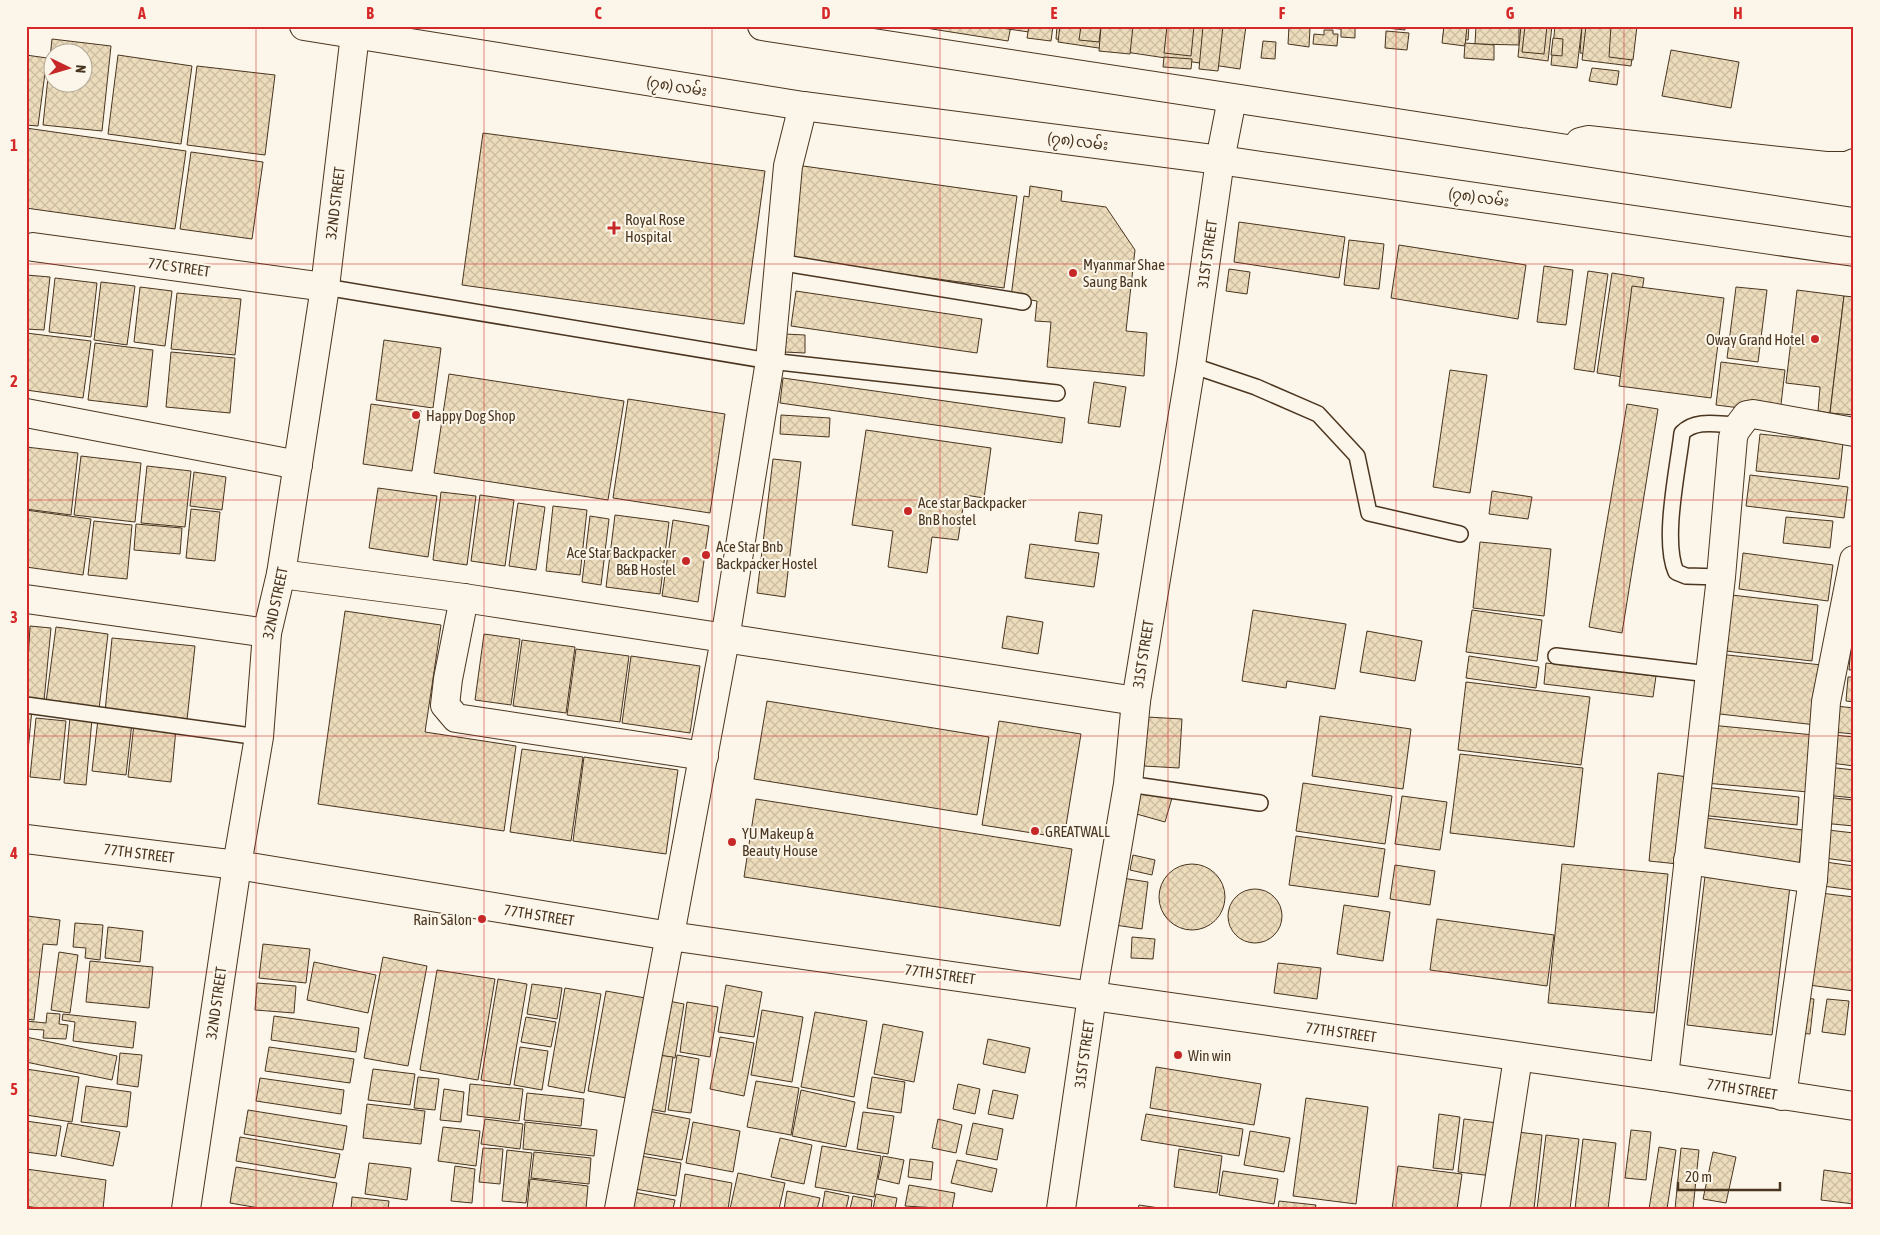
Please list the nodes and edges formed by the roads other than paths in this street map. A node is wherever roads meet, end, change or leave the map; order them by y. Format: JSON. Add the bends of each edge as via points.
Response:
{"nodes":[{"id":1,"x":304,"y":26,"type":"edge"},
{"id":2,"x":762,"y":26,"type":"edge"},
{"id":3,"x":355,"y":30,"type":"edge"},
{"id":4,"x":1232,"y":99,"type":"junction"},
{"id":5,"x":803,"y":106,"type":"junction"},
{"id":6,"x":1557,"y":148,"type":"junction"},
{"id":7,"x":1220,"y":160,"type":"junction"},
{"id":8,"x":1854,"y":163,"type":"edge"},
{"id":9,"x":1854,"y":193,"type":"edge"},
{"id":10,"x":33,"y":247,"type":"dead end"},
{"id":11,"x":1854,"y":252,"type":"edge"},
{"id":12,"x":778,"y":262,"type":"junction"},
{"id":13,"x":325,"y":287,"type":"junction"},
{"id":14,"x":1023,"y":302,"type":"dead end"},
{"id":15,"x":770,"y":361,"type":"junction"},
{"id":16,"x":1191,"y":364,"type":"junction"},
{"id":17,"x":1057,"y":392,"type":"dead end"},
{"id":18,"x":26,"y":413,"type":"edge"},
{"id":19,"x":1739,"y":425,"type":"junction"},
{"id":20,"x":1854,"y":432,"type":"edge"},
{"id":21,"x":298,"y":465,"type":"junction"},
{"id":22,"x":1460,"y":534,"type":"dead end"},
{"id":23,"x":1854,"y":560,"type":"edge"},
{"id":24,"x":282,"y":574,"type":"junction"},
{"id":25,"x":1721,"y":577,"type":"junction"},
{"id":26,"x":464,"y":598,"type":"junction"},
{"id":27,"x":26,"y":599,"type":"edge"},
{"id":28,"x":267,"y":633,"type":"junction"},
{"id":29,"x":725,"y":639,"type":"junction"},
{"id":30,"x":1556,"y":656,"type":"dead end"},
{"id":31,"x":1709,"y":674,"type":"junction"},
{"id":32,"x":1136,"y":701,"type":"junction"},
{"id":33,"x":26,"y":705,"type":"edge"},
{"id":34,"x":259,"y":737,"type":"junction"},
{"id":35,"x":704,"y":756,"type":"junction"},
{"id":36,"x":1128,"y":784,"type":"junction"},
{"id":37,"x":1260,"y":803,"type":"dead end"},
{"id":38,"x":26,"y":839,"type":"edge"},
{"id":39,"x":1688,"y":860,"type":"junction"},
{"id":40,"x":237,"y":865,"type":"junction"},
{"id":41,"x":1813,"y":879,"type":"junction"},
{"id":42,"x":670,"y":936,"type":"junction"},
{"id":43,"x":1092,"y":996,"type":"junction"},
{"id":44,"x":1518,"y":1057,"type":"junction"},
{"id":45,"x":1664,"y":1077,"type":"junction"},
{"id":46,"x":1782,"y":1096,"type":"junction"},
{"id":47,"x":1854,"y":1106,"type":"edge"},
{"id":48,"x":186,"y":1209,"type":"edge"},
{"id":49,"x":619,"y":1209,"type":"edge"},
{"id":50,"x":1061,"y":1209,"type":"edge"},
{"id":51,"x":1495,"y":1209,"type":"edge"}],
"edges":[{"from":1,"to":3,"type":"street","name":"(၇၈) လမ်း"},
{"from":2,"to":4,"type":"street"},
{"from":3,"to":5,"type":"street","name":"(၇၈) လမ်း"},
{"from":3,"to":13,"type":"street","name":"32ND STREET"},
{"from":4,"to":6,"type":"street"},
{"from":4,"to":7,"type":"street","name":"31ST STREET"},
{"from":5,"to":7,"type":"street","name":"(၇၈) လမ်း"},
{"from":5,"to":12,"type":"street","via":[[788,166]]},
{"from":6,"to":8,"type":"street","via":[[1588,140],[1826,166]]},
{"from":6,"to":9,"type":"street"},
{"from":7,"to":11,"type":"street","name":"(၇၈) လမ်း"},
{"from":7,"to":16,"type":"street","name":"31ST STREET"},
{"from":10,"to":13,"type":"street","name":"77C STREET"},
{"from":12,"to":14,"type":"lane"},
{"from":12,"to":15,"type":"street"},
{"from":13,"to":15,"type":"lane"},
{"from":13,"to":21,"type":"street","name":"32ND STREET"},
{"from":15,"to":17,"type":"lane"},
{"from":15,"to":29,"type":"street"},
{"from":16,"to":22,"type":"lane","via":[[1318,414],[1357,456],[1369,513]]},
{"from":16,"to":32,"type":"street","name":"31ST STREET"},
{"from":18,"to":21,"type":"street"},
{"from":19,"to":20,"type":"street","via":[[1747,415],[1753,414]]},
{"from":19,"to":25,"type":"street","via":[[1732,438]]},
{"from":19,"to":25,"type":"lane","via":[[1696,423],[1682,433],[1671,522],[1671,560],[1676,572],[1686,576]]},
{"from":21,"to":24,"type":"street","name":"32ND STREET"},
{"from":23,"to":41,"type":"street","via":[[1826,702]]},
{"from":24,"to":26,"type":"street"},
{"from":24,"to":28,"type":"street","name":"32ND STREET"},
{"from":25,"to":31,"type":"street"},
{"from":26,"to":29,"type":"street"},
{"from":26,"to":35,"type":"street","via":[[445,706],[456,718]]},
{"from":27,"to":28,"type":"street"},
{"from":28,"to":34,"type":"street","name":"32ND STREET"},
{"from":29,"to":32,"type":"street"},
{"from":29,"to":35,"type":"street"},
{"from":30,"to":31,"type":"lane"},
{"from":31,"to":39,"type":"street"},
{"from":32,"to":36,"type":"street","name":"31ST STREET"},
{"from":33,"to":34,"type":"lane"},
{"from":34,"to":40,"type":"street","name":"32ND STREET"},
{"from":35,"to":42,"type":"street"},
{"from":36,"to":37,"type":"lane"},
{"from":36,"to":43,"type":"street","name":"31ST STREET"},
{"from":38,"to":40,"type":"street","name":"77TH STREET"},
{"from":39,"to":41,"type":"street"},
{"from":39,"to":45,"type":"street"},
{"from":40,"to":42,"type":"street","name":"77TH STREET"},
{"from":40,"to":48,"type":"street","name":"32ND STREET"},
{"from":41,"to":46,"type":"street"},
{"from":42,"to":43,"type":"street","name":"77TH STREET"},
{"from":42,"to":49,"type":"street"},
{"from":43,"to":44,"type":"street","name":"77TH STREET"},
{"from":43,"to":50,"type":"street","name":"31ST STREET"},
{"from":44,"to":45,"type":"street","name":"77TH STREET"},
{"from":44,"to":51,"type":"street"},
{"from":45,"to":46,"type":"street","name":"77TH STREET"},
{"from":46,"to":47,"type":"street","name":"77TH STREET"}]}
